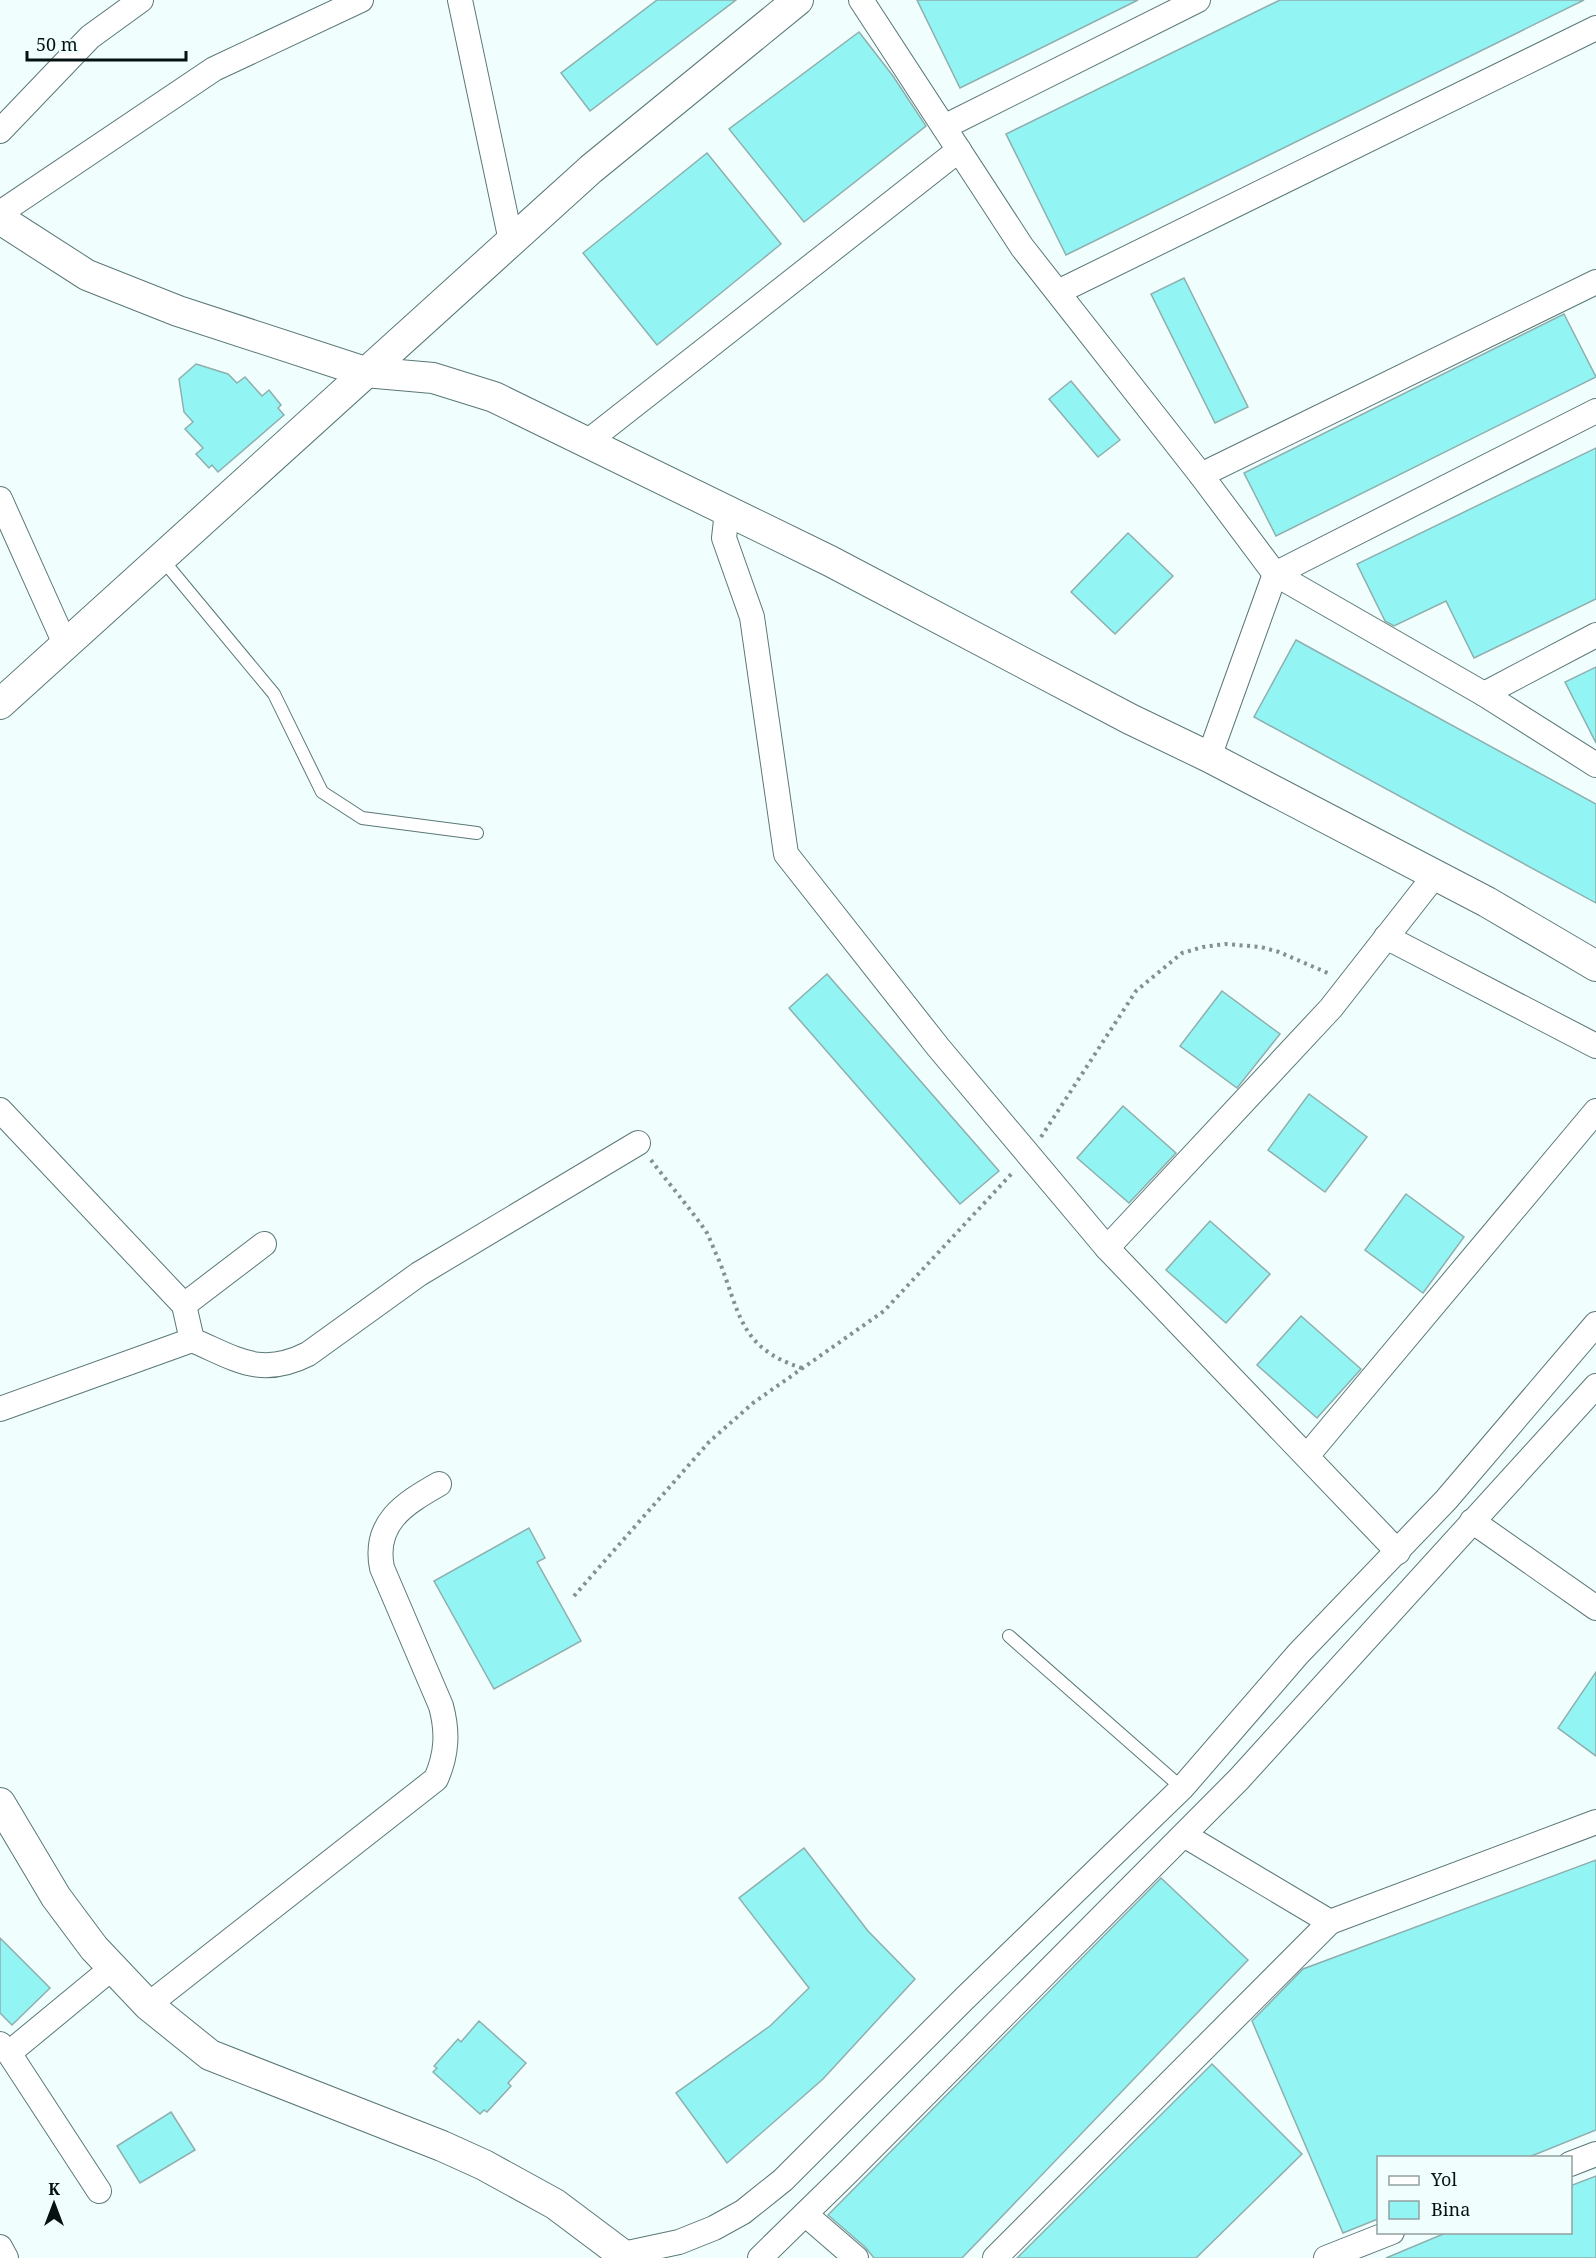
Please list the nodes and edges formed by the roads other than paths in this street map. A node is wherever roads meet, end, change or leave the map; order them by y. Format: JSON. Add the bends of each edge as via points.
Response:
{"nodes":[{"id":1,"x":141,"y":0,"type":"edge"},
{"id":2,"x":361,"y":0,"type":"edge"},
{"id":3,"x":460,"y":0,"type":"edge"},
{"id":4,"x":798,"y":0,"type":"edge"},
{"id":5,"x":861,"y":0,"type":"edge"},
{"id":6,"x":1198,"y":0,"type":"edge"},
{"id":7,"x":1596,"y":28,"type":"edge"},
{"id":8,"x":944,"y":128,"type":"junction"},
{"id":9,"x":0,"y":131,"type":"edge"},
{"id":10,"x":959,"y":150,"type":"junction"},
{"id":11,"x":0,"y":213,"type":"edge"},
{"id":12,"x":0,"y":219,"type":"edge"},
{"id":13,"x":511,"y":241,"type":"junction"},
{"id":14,"x":1596,"y":282,"type":"edge"},
{"id":15,"x":1058,"y":292,"type":"junction"},
{"id":16,"x":365,"y":372,"type":"junction"},
{"id":17,"x":1596,"y":411,"type":"edge"},
{"id":18,"x":586,"y":443,"type":"junction"},
{"id":19,"x":1201,"y":476,"type":"junction"},
{"id":20,"x":0,"y":499,"type":"edge"},
{"id":21,"x":727,"y":511,"type":"junction"},
{"id":22,"x":162,"y":559,"type":"junction"},
{"id":23,"x":1275,"y":574,"type":"junction"},
{"id":24,"x":1596,"y":635,"type":"edge"},
{"id":25,"x":66,"y":646,"type":"junction"},
{"id":26,"x":1484,"y":693,"type":"junction"},
{"id":27,"x":0,"y":704,"type":"edge"},
{"id":28,"x":1209,"y":756,"type":"junction"},
{"id":29,"x":1596,"y":765,"type":"edge"},
{"id":30,"x":477,"y":833,"type":"dead end"},
{"id":31,"x":1436,"y":874,"type":"junction"},
{"id":32,"x":1386,"y":937,"type":"junction"},
{"id":33,"x":1596,"y":966,"type":"edge"},
{"id":34,"x":1596,"y":1046,"type":"edge"},
{"id":35,"x":0,"y":1110,"type":"edge"},
{"id":36,"x":1596,"y":1111,"type":"edge"},
{"id":37,"x":638,"y":1143,"type":"road end"},
{"id":38,"x":264,"y":1244,"type":"dead end"},
{"id":39,"x":1107,"y":1248,"type":"junction"},
{"id":40,"x":184,"y":1305,"type":"junction"},
{"id":41,"x":1596,"y":1324,"type":"edge"},
{"id":42,"x":192,"y":1340,"type":"junction"},
{"id":43,"x":1596,"y":1386,"type":"edge"},
{"id":44,"x":0,"y":1409,"type":"edge"},
{"id":45,"x":1307,"y":1456,"type":"junction"},
{"id":46,"x":439,"y":1484,"type":"dead end"},
{"id":47,"x":1472,"y":1521,"type":"junction"},
{"id":48,"x":1398,"y":1552,"type":"junction"},
{"id":49,"x":1596,"y":1608,"type":"edge"},
{"id":50,"x":1009,"y":1636,"type":"dead end"},
{"id":51,"x":1182,"y":1788,"type":"junction"},
{"id":52,"x":0,"y":1803,"type":"edge"},
{"id":53,"x":1596,"y":1822,"type":"edge"},
{"id":54,"x":1184,"y":1835,"type":"junction"},
{"id":55,"x":1330,"y":1922,"type":"junction"},
{"id":56,"x":112,"y":1968,"type":"junction"},
{"id":57,"x":148,"y":2006,"type":"junction"},
{"id":58,"x":5,"y":2048,"type":"edge"},
{"id":59,"x":1596,"y":2154,"type":"edge"},
{"id":60,"x":1572,"y":2163,"type":"edge"},
{"id":61,"x":99,"y":2191,"type":"dead end"},
{"id":62,"x":805,"y":2214,"type":"junction"},
{"id":63,"x":1387,"y":2234,"type":"edge"},
{"id":64,"x":0,"y":2247,"type":"edge"},
{"id":65,"x":625,"y":2256,"type":"edge"},
{"id":66,"x":6,"y":2258,"type":"edge"},
{"id":67,"x":760,"y":2258,"type":"edge"},
{"id":68,"x":856,"y":2258,"type":"edge"},
{"id":69,"x":995,"y":2258,"type":"edge"},
{"id":70,"x":1326,"y":2258,"type":"edge"}],
"edges":[{"from":1,"to":9,"type":"street","via":[[90,37]]},
{"from":2,"to":11,"type":"street","via":[[214,69]]},
{"from":3,"to":13,"type":"street"},
{"from":4,"to":13,"type":"street","via":[[591,168]]},
{"from":5,"to":8,"type":"street"},
{"from":6,"to":8,"type":"street"},
{"from":7,"to":15,"type":"street"},
{"from":8,"to":10,"type":"street"},
{"from":10,"to":15,"type":"street","via":[[1022,247]]},
{"from":10,"to":18,"type":"street"},
{"from":12,"to":16,"type":"street","via":[[87,275],[178,311]]},
{"from":13,"to":16,"type":"street"},
{"from":14,"to":19,"type":"street"},
{"from":15,"to":19,"type":"street"},
{"from":16,"to":18,"type":"street","via":[[434,378],[474,389]]},
{"from":16,"to":22,"type":"street"},
{"from":17,"to":23,"type":"street"},
{"from":18,"to":21,"type":"street"},
{"from":19,"to":23,"type":"street"},
{"from":20,"to":25,"type":"street"},
{"from":21,"to":28,"type":"street"},
{"from":21,"to":39,"type":"street","via":[[724,538],[752,617],[786,854],[938,1047]]},
{"from":22,"to":25,"type":"street"},
{"from":22,"to":30,"type":"lane","via":[[274,694],[322,792],[362,818]]},
{"from":23,"to":26,"type":"street"},
{"from":23,"to":28,"type":"street"},
{"from":24,"to":26,"type":"street"},
{"from":25,"to":27,"type":"street"},
{"from":26,"to":29,"type":"street"},
{"from":28,"to":31,"type":"street"},
{"from":31,"to":32,"type":"street"},
{"from":31,"to":33,"type":"street"},
{"from":32,"to":34,"type":"street"},
{"from":32,"to":39,"type":"street","via":[[1330,1008]]},
{"from":35,"to":40,"type":"street"},
{"from":36,"to":45,"type":"street"},
{"from":37,"to":42,"type":"street","via":[[419,1274],[296,1360],[271,1366],[248,1364]]},
{"from":38,"to":40,"type":"street"},
{"from":39,"to":45,"type":"street"},
{"from":40,"to":42,"type":"street"},
{"from":41,"to":48,"type":"street"},
{"from":42,"to":44,"type":"street"},
{"from":43,"to":47,"type":"street"},
{"from":45,"to":48,"type":"street"},
{"from":46,"to":57,"type":"street","via":[[394,1515],[380,1546],[382,1568],[445,1722],[445,1752],[436,1779]]},
{"from":47,"to":49,"type":"street"},
{"from":47,"to":54,"type":"street","via":[[1298,1716]]},
{"from":48,"to":51,"type":"street","via":[[1298,1654]]},
{"from":50,"to":51,"type":"lane"},
{"from":51,"to":65,"type":"street","via":[[764,2197],[714,2228]]},
{"from":52,"to":56,"type":"street","via":[[56,1897]]},
{"from":53,"to":55,"type":"street"},
{"from":54,"to":55,"type":"street"},
{"from":54,"to":62,"type":"street"},
{"from":55,"to":69,"type":"street"},
{"from":56,"to":57,"type":"street"},
{"from":56,"to":58,"type":"street"},
{"from":57,"to":65,"type":"street","via":[[210,2055],[484,2165],[555,2204]]},
{"from":58,"to":61,"type":"street"},
{"from":59,"to":60,"type":"street"},
{"from":62,"to":67,"type":"street"},
{"from":62,"to":68,"type":"street"},
{"from":63,"to":70,"type":"street"},
{"from":64,"to":66,"type":"street"}]}
